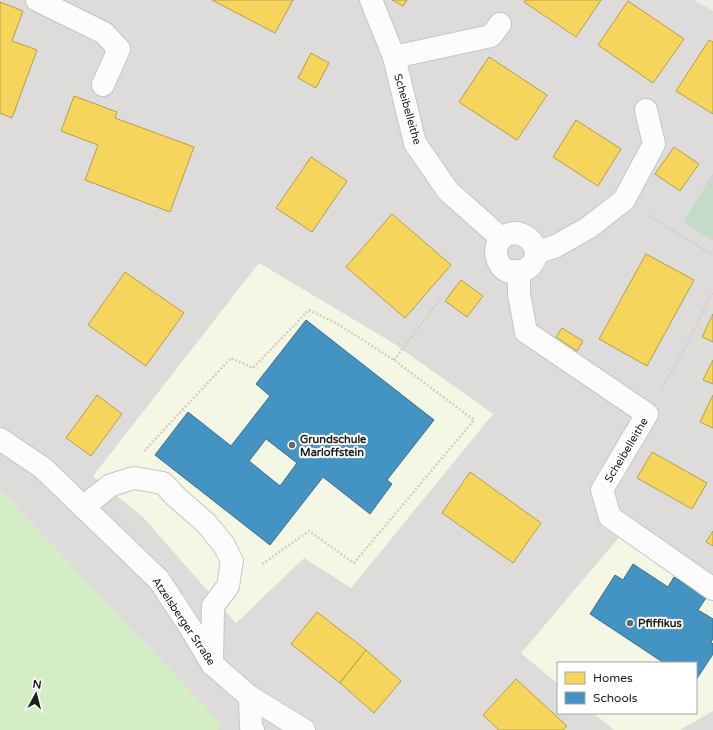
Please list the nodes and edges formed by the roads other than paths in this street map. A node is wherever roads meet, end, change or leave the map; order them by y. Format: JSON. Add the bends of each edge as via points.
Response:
{"nodes":[{"id":1,"x":38,"y":0,"type":"edge"},
{"id":2,"x":371,"y":0,"type":"edge"},
{"id":3,"x":500,"y":24,"type":"dead end"},
{"id":4,"x":394,"y":57,"type":"junction"},
{"id":5,"x":103,"y":85,"type":"dead end"},
{"id":6,"x":646,"y":110,"type":"dead end"},
{"id":7,"x":501,"y":238,"type":"junction"},
{"id":8,"x":536,"y":253,"type":"junction"},
{"id":9,"x":519,"y":272,"type":"junction"},
{"id":10,"x":0,"y":439,"type":"edge"},
{"id":11,"x":83,"y":507,"type":"junction"},
{"id":12,"x":713,"y":589,"type":"edge"},
{"id":13,"x":212,"y":664,"type":"junction"},
{"id":14,"x":250,"y":698,"type":"junction"},
{"id":15,"x":253,"y":730,"type":"edge"},
{"id":16,"x":304,"y":730,"type":"edge"}],
"edges":[{"from":1,"to":5,"type":"street","via":[[104,33],[119,49]]},
{"from":2,"to":4,"type":"street","name":"Scheibelleithe"},
{"from":3,"to":4,"type":"street","via":[[491,36]]},
{"from":4,"to":7,"type":"street","name":"Scheibelleithe","via":[[415,143],[448,191]]},
{"from":6,"to":8,"type":"street","via":[[654,144],[624,200],[588,228],[556,246]]},
{"from":7,"to":8,"type":"street","via":[[516,233],[524,235],[532,241]]},
{"from":7,"to":9,"type":"street","via":[[497,247],[499,263],[507,271]]},
{"from":8,"to":9,"type":"street","via":[[530,267]]},
{"from":9,"to":12,"type":"street","name":"Scheibelleithe","via":[[518,294],[526,332],[647,414],[602,490],[610,517]]},
{"from":10,"to":11,"type":"street","name":"Atzelsberger Straße","via":[[43,468]]},
{"from":11,"to":13,"type":"street","name":"Atzelsberger Straße","via":[[159,580]]},
{"from":11,"to":13,"type":"street","via":[[111,485],[134,478],[163,483],[206,523],[224,545],[232,561],[228,586],[213,606]]},
{"from":13,"to":14,"type":"street","name":"Atzelsberger Straße"},
{"from":14,"to":15,"type":"street"},
{"from":14,"to":16,"type":"street","name":"Atzelsberger Straße"}]}
